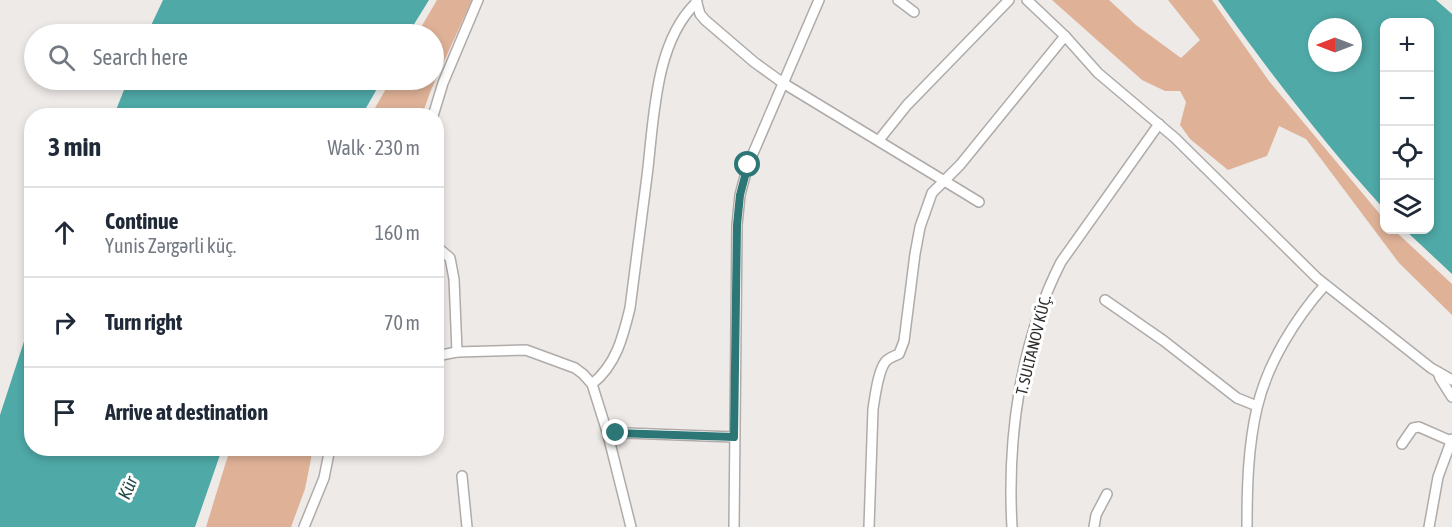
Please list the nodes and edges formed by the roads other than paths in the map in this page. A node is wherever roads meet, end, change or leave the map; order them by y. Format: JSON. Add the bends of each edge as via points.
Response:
{"nodes":[{"id":1,"x":478,"y":0,"type":"edge"},
{"id":2,"x":819,"y":0,"type":"edge"},
{"id":3,"x":898,"y":0,"type":"edge"},
{"id":4,"x":1009,"y":0,"type":"edge"},
{"id":5,"x":1027,"y":0,"type":"edge"},
{"id":6,"x":696,"y":1,"type":"edge"},
{"id":7,"x":914,"y":12,"type":"dead end"},
{"id":8,"x":1065,"y":36,"type":"junction"},
{"id":9,"x":444,"y":81,"type":"edge"},
{"id":10,"x":783,"y":83,"type":"junction"},
{"id":11,"x":441,"y":90,"type":"edge"},
{"id":12,"x":435,"y":108,"type":"edge"},
{"id":13,"x":1159,"y":124,"type":"junction"},
{"id":14,"x":879,"y":141,"type":"junction"},
{"id":15,"x":944,"y":180,"type":"junction"},
{"id":16,"x":979,"y":202,"type":"dead end"},
{"id":17,"x":444,"y":253,"type":"edge"},
{"id":18,"x":1325,"y":285,"type":"junction"},
{"id":19,"x":1105,"y":300,"type":"dead end"},
{"id":20,"x":457,"y":352,"type":"junction"},
{"id":21,"x":444,"y":354,"type":"edge"},
{"id":22,"x":1438,"y":372,"type":"junction"},
{"id":23,"x":1452,"y":380,"type":"edge"},
{"id":24,"x":592,"y":384,"type":"junction"},
{"id":25,"x":1452,"y":397,"type":"edge"},
{"id":26,"x":1257,"y":406,"type":"junction"},
{"id":27,"x":608,"y":435,"type":"junction"},
{"id":28,"x":734,"y":437,"type":"junction"},
{"id":29,"x":1452,"y":440,"type":"edge"},
{"id":30,"x":1402,"y":444,"type":"dead end"},
{"id":31,"x":328,"y":456,"type":"edge"},
{"id":32,"x":462,"y":476,"type":"dead end"},
{"id":33,"x":1107,"y":494,"type":"dead end"},
{"id":34,"x":304,"y":527,"type":"edge"},
{"id":35,"x":468,"y":527,"type":"edge"},
{"id":36,"x":631,"y":527,"type":"edge"},
{"id":37,"x":734,"y":527,"type":"edge"},
{"id":38,"x":869,"y":527,"type":"edge"},
{"id":39,"x":1012,"y":527,"type":"edge"},
{"id":40,"x":1094,"y":527,"type":"edge"},
{"id":41,"x":1247,"y":527,"type":"edge"},
{"id":42,"x":1429,"y":527,"type":"edge"}],
"edges":[{"from":1,"to":9,"type":"street"},
{"from":2,"to":10,"type":"street"},
{"from":3,"to":7,"type":"street"},
{"from":4,"to":14,"type":"street","via":[[907,105]]},
{"from":5,"to":8,"type":"street"},
{"from":6,"to":10,"type":"street","via":[[705,20]]},
{"from":6,"to":24,"type":"street","via":[[672,37],[660,80],[630,308],[623,334],[612,362]]},
{"from":8,"to":13,"type":"street","via":[[1098,73]]},
{"from":8,"to":15,"type":"street"},
{"from":10,"to":14,"type":"street"},
{"from":10,"to":28,"type":"street","via":[[748,165],[740,195]]},
{"from":11,"to":12,"type":"street"},
{"from":13,"to":18,"type":"street"},
{"from":13,"to":39,"type":"street","name":"T. SULTANOV KÜÇ.","via":[[1060,262],[1048,286],[1034,330],[1013,435]]},
{"from":14,"to":15,"type":"street"},
{"from":15,"to":16,"type":"street"},
{"from":15,"to":38,"type":"street","via":[[932,193],[920,227],[902,348],[884,363],[876,391]]},
{"from":17,"to":20,"type":"street","via":[[450,258],[456,299]]},
{"from":18,"to":22,"type":"street"},
{"from":18,"to":26,"type":"street","via":[[1285,341]]},
{"from":19,"to":26,"type":"street","via":[[1228,392]]},
{"from":20,"to":21,"type":"street"},
{"from":20,"to":24,"type":"street","via":[[526,350],[575,368]]},
{"from":22,"to":23,"type":"street"},
{"from":22,"to":25,"type":"street"},
{"from":24,"to":27,"type":"street"},
{"from":26,"to":41,"type":"street","via":[[1250,447]]},
{"from":27,"to":28,"type":"street"},
{"from":27,"to":36,"type":"street"},
{"from":28,"to":37,"type":"street"},
{"from":29,"to":30,"type":"street","via":[[1419,427],[1413,428]]},
{"from":29,"to":42,"type":"street","via":[[1438,477]]},
{"from":31,"to":34,"type":"street"},
{"from":32,"to":35,"type":"street"},
{"from":33,"to":40,"type":"street"}]}
